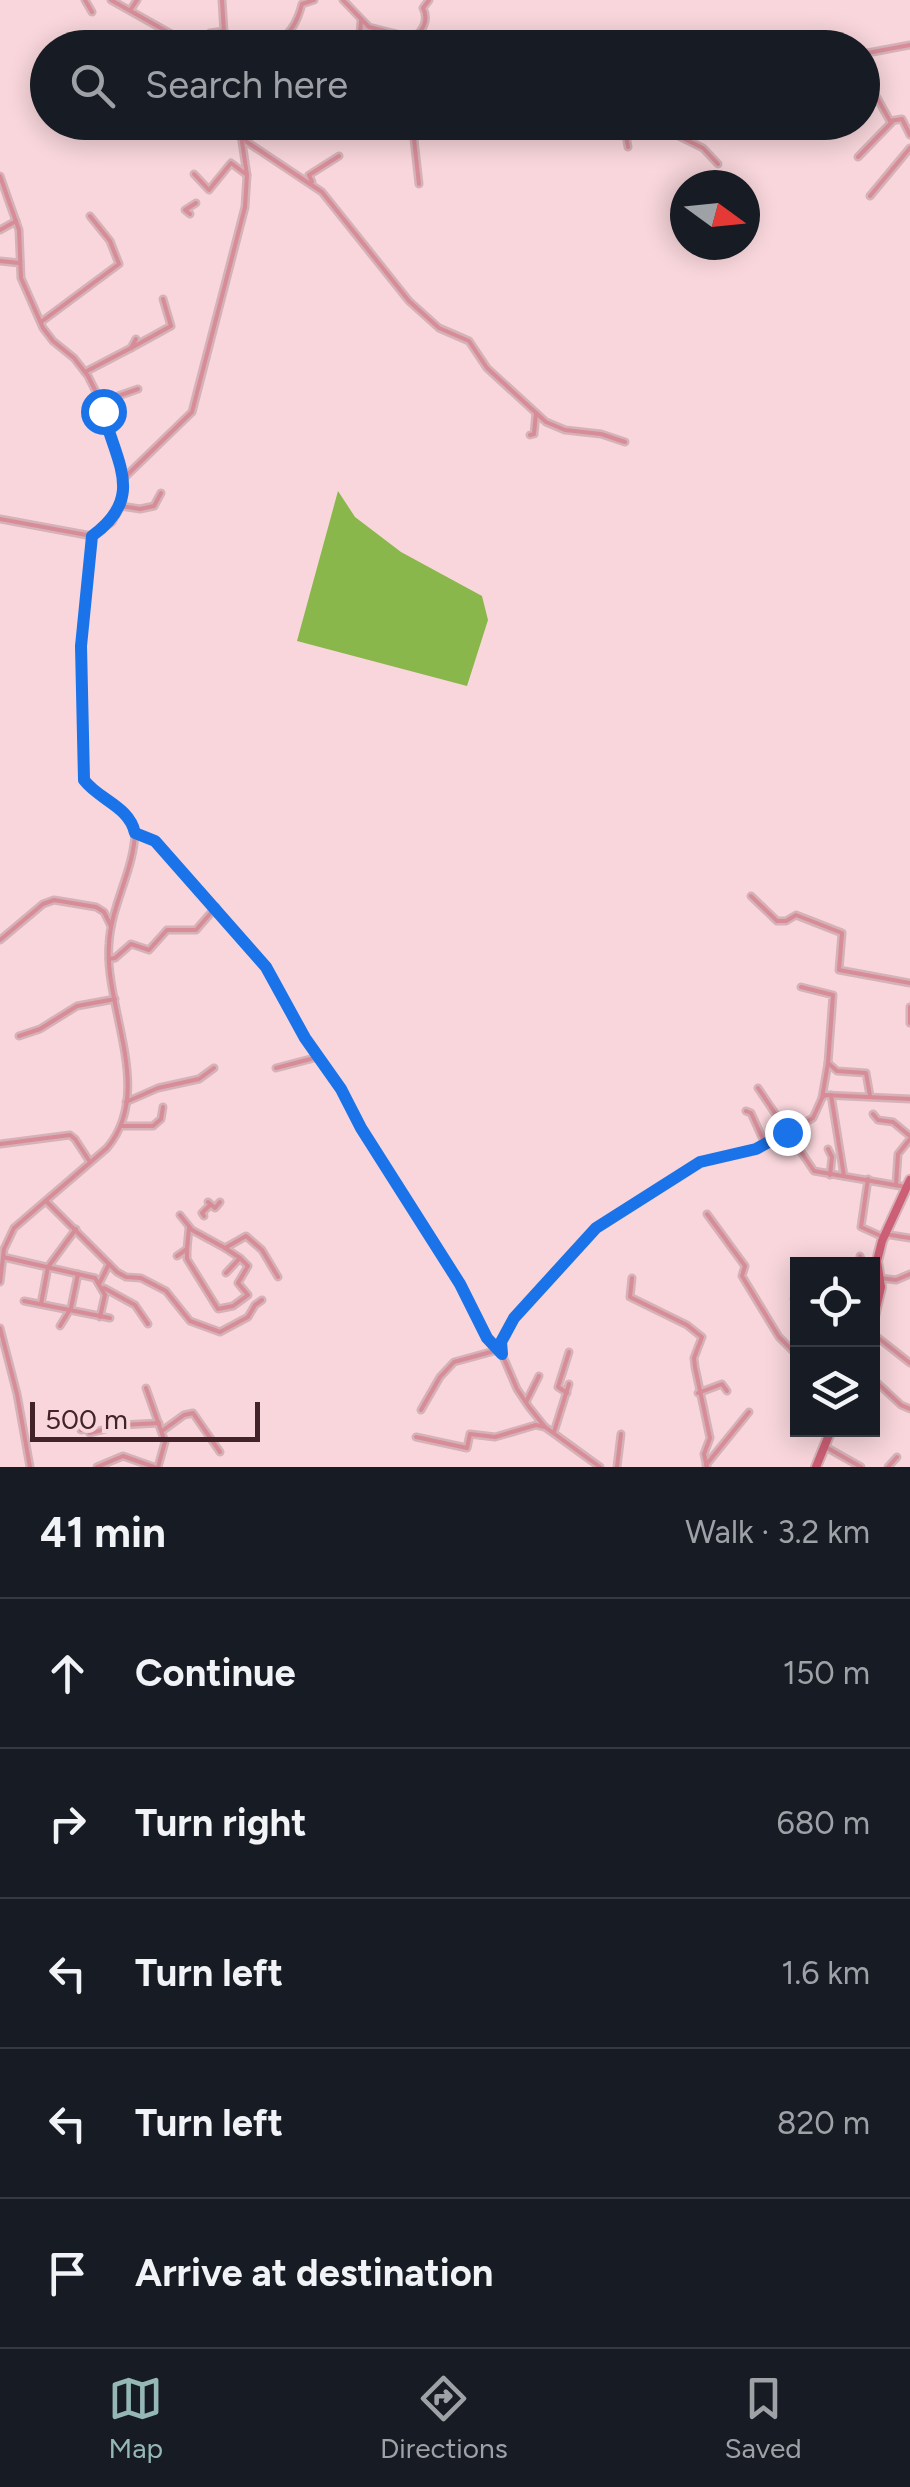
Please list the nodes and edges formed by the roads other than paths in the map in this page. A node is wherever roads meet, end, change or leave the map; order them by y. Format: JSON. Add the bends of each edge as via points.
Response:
{"nodes":[{"id":1,"x":85,"y":0,"type":"edge"},
{"id":2,"x":111,"y":0,"type":"edge"},
{"id":3,"x":137,"y":0,"type":"edge"},
{"id":4,"x":222,"y":0,"type":"edge"},
{"id":5,"x":314,"y":0,"type":"edge"},
{"id":6,"x":343,"y":0,"type":"edge"},
{"id":7,"x":429,"y":0,"type":"edge"},
{"id":8,"x":131,"y":10,"type":"junction"},
{"id":9,"x":92,"y":12,"type":"dead end"},
{"id":10,"x":361,"y":21,"type":"junction"},
{"id":11,"x":163,"y":30,"type":"edge"},
{"id":12,"x":224,"y":30,"type":"edge"},
{"id":13,"x":292,"y":30,"type":"edge"},
{"id":14,"x":360,"y":30,"type":"edge"},
{"id":15,"x":378,"y":30,"type":"edge"},
{"id":16,"x":421,"y":30,"type":"edge"},
{"id":17,"x":910,"y":45,"type":"edge"},
{"id":18,"x":880,"y":51,"type":"edge"},
{"id":19,"x":880,"y":101,"type":"edge"},
{"id":20,"x":892,"y":122,"type":"junction"},
{"id":21,"x":910,"y":133,"type":"edge"},
{"id":22,"x":880,"y":134,"type":"edge"},
{"id":23,"x":240,"y":140,"type":"edge"},
{"id":24,"x":245,"y":140,"type":"edge"},
{"id":25,"x":414,"y":140,"type":"edge"},
{"id":26,"x":627,"y":140,"type":"edge"},
{"id":27,"x":686,"y":140,"type":"edge"},
{"id":28,"x":875,"y":140,"type":"edge"},
{"id":29,"x":628,"y":147,"type":"dead end"},
{"id":30,"x":910,"y":148,"type":"edge"},
{"id":31,"x":339,"y":156,"type":"dead end"},
{"id":32,"x":858,"y":157,"type":"dead end"},
{"id":33,"x":718,"y":164,"type":"dead end"},
{"id":34,"x":194,"y":174,"type":"dead end"},
{"id":35,"x":247,"y":175,"type":"junction"},
{"id":36,"x":0,"y":176,"type":"edge"},
{"id":37,"x":419,"y":184,"type":"dead end"},
{"id":38,"x":322,"y":192,"type":"junction"},
{"id":39,"x":3,"y":194,"type":"edge"},
{"id":40,"x":870,"y":196,"type":"dead end"},
{"id":41,"x":196,"y":202,"type":"dead end"},
{"id":42,"x":190,"y":214,"type":"dead end"},
{"id":43,"x":90,"y":216,"type":"dead end"},
{"id":44,"x":16,"y":221,"type":"junction"},
{"id":45,"x":0,"y":230,"type":"edge"},
{"id":46,"x":0,"y":262,"type":"edge"},
{"id":47,"x":20,"y":263,"type":"junction"},
{"id":48,"x":163,"y":299,"type":"dead end"},
{"id":49,"x":40,"y":322,"type":"junction"},
{"id":50,"x":136,"y":339,"type":"dead end"},
{"id":51,"x":131,"y":348,"type":"junction"},
{"id":52,"x":85,"y":372,"type":"junction"},
{"id":53,"x":138,"y":389,"type":"dead end"},
{"id":54,"x":101,"y":402,"type":"junction"},
{"id":55,"x":536,"y":414,"type":"junction"},
{"id":56,"x":530,"y":435,"type":"dead end"},
{"id":57,"x":625,"y":442,"type":"dead end"},
{"id":58,"x":124,"y":478,"type":"junction"},
{"id":59,"x":161,"y":493,"type":"dead end"},
{"id":60,"x":121,"y":506,"type":"junction"},
{"id":61,"x":0,"y":519,"type":"edge"},
{"id":62,"x":92,"y":536,"type":"junction"},
{"id":63,"x":135,"y":833,"type":"junction"},
{"id":64,"x":752,"y":896,"type":"dead end"},
{"id":65,"x":216,"y":908,"type":"junction"},
{"id":66,"x":111,"y":926,"type":"junction"},
{"id":67,"x":0,"y":940,"type":"edge"},
{"id":68,"x":109,"y":958,"type":"junction"},
{"id":69,"x":910,"y":983,"type":"edge"},
{"id":70,"x":801,"y":987,"type":"dead end"},
{"id":71,"x":115,"y":999,"type":"junction"},
{"id":72,"x":910,"y":1007,"type":"edge"},
{"id":73,"x":910,"y":1023,"type":"edge"},
{"id":74,"x":19,"y":1036,"type":"dead end"},
{"id":75,"x":318,"y":1057,"type":"junction"},
{"id":76,"x":828,"y":1063,"type":"junction"},
{"id":77,"x":214,"y":1068,"type":"dead end"},
{"id":78,"x":276,"y":1068,"type":"dead end"},
{"id":79,"x":758,"y":1088,"type":"dead end"},
{"id":80,"x":831,"y":1095,"type":"junction"},
{"id":81,"x":870,"y":1096,"type":"junction"},
{"id":82,"x":822,"y":1098,"type":"junction"},
{"id":83,"x":910,"y":1100,"type":"edge"},
{"id":84,"x":126,"y":1102,"type":"junction"},
{"id":85,"x":163,"y":1107,"type":"dead end"},
{"id":86,"x":746,"y":1111,"type":"dead end"},
{"id":87,"x":873,"y":1114,"type":"dead end"},
{"id":88,"x":121,"y":1126,"type":"junction"},
{"id":89,"x":787,"y":1132,"type":"junction"},
{"id":90,"x":910,"y":1137,"type":"edge"},
{"id":91,"x":0,"y":1144,"type":"edge"},
{"id":92,"x":764,"y":1144,"type":"junction"},
{"id":93,"x":828,"y":1149,"type":"dead end"},
{"id":94,"x":90,"y":1163,"type":"junction"},
{"id":95,"x":830,"y":1175,"type":"junction"},
{"id":96,"x":844,"y":1176,"type":"junction"},
{"id":97,"x":868,"y":1179,"type":"junction"},
{"id":98,"x":905,"y":1187,"type":"edge"},
{"id":99,"x":46,"y":1201,"type":"junction"},
{"id":100,"x":220,"y":1202,"type":"dead end"},
{"id":101,"x":897,"y":1205,"type":"junction"},
{"id":102,"x":910,"y":1212,"type":"edge"},
{"id":103,"x":708,"y":1214,"type":"dead end"},
{"id":104,"x":180,"y":1215,"type":"dead end"},
{"id":105,"x":204,"y":1216,"type":"dead end"},
{"id":106,"x":189,"y":1228,"type":"junction"},
{"id":107,"x":76,"y":1230,"type":"junction"},
{"id":108,"x":884,"y":1236,"type":"junction"},
{"id":109,"x":910,"y":1238,"type":"edge"},
{"id":110,"x":224,"y":1248,"type":"junction"},
{"id":111,"x":187,"y":1250,"type":"junction"},
{"id":112,"x":3,"y":1256,"type":"junction"},
{"id":113,"x":177,"y":1256,"type":"dead end"},
{"id":114,"x":877,"y":1257,"type":"edge"},
{"id":115,"x":240,"y":1258,"type":"junction"},
{"id":116,"x":109,"y":1264,"type":"junction"},
{"id":117,"x":48,"y":1267,"type":"junction"},
{"id":118,"x":226,"y":1273,"type":"dead end"},
{"id":119,"x":78,"y":1274,"type":"junction"},
{"id":120,"x":910,"y":1274,"type":"edge"},
{"id":121,"x":278,"y":1277,"type":"dead end"},
{"id":122,"x":632,"y":1278,"type":"dead end"},
{"id":123,"x":880,"y":1278,"type":"edge"},
{"id":124,"x":0,"y":1282,"type":"edge"},
{"id":125,"x":100,"y":1282,"type":"junction"},
{"id":126,"x":104,"y":1288,"type":"junction"},
{"id":127,"x":262,"y":1300,"type":"dead end"},
{"id":128,"x":24,"y":1301,"type":"dead end"},
{"id":129,"x":41,"y":1305,"type":"junction"},
{"id":130,"x":68,"y":1310,"type":"junction"},
{"id":131,"x":100,"y":1317,"type":"junction"},
{"id":132,"x":110,"y":1318,"type":"dead end"},
{"id":133,"x":148,"y":1324,"type":"dead end"},
{"id":134,"x":60,"y":1326,"type":"dead end"},
{"id":135,"x":0,"y":1328,"type":"edge"},
{"id":136,"x":880,"y":1339,"type":"edge"},
{"id":137,"x":790,"y":1348,"type":"edge"},
{"id":138,"x":500,"y":1352,"type":"junction"},
{"id":139,"x":570,"y":1352,"type":"dead end"},
{"id":140,"x":910,"y":1363,"type":"edge"},
{"id":141,"x":539,"y":1376,"type":"dead end"},
{"id":142,"x":569,"y":1384,"type":"dead end"},
{"id":143,"x":880,"y":1386,"type":"edge"},
{"id":144,"x":146,"y":1388,"type":"dead end"},
{"id":145,"x":728,"y":1391,"type":"dead end"},
{"id":146,"x":567,"y":1393,"type":"junction"},
{"id":147,"x":698,"y":1393,"type":"junction"},
{"id":148,"x":526,"y":1402,"type":"junction"},
{"id":149,"x":910,"y":1409,"type":"edge"},
{"id":150,"x":421,"y":1410,"type":"dead end"},
{"id":151,"x":749,"y":1412,"type":"dead end"},
{"id":152,"x":159,"y":1423,"type":"junction"},
{"id":153,"x":545,"y":1427,"type":"junction"},
{"id":154,"x":81,"y":1430,"type":"dead end"},
{"id":155,"x":162,"y":1432,"type":"junction"},
{"id":156,"x":554,"y":1432,"type":"junction"},
{"id":157,"x":621,"y":1434,"type":"dead end"},
{"id":158,"x":828,"y":1437,"type":"edge"},
{"id":159,"x":416,"y":1438,"type":"dead end"},
{"id":160,"x":824,"y":1446,"type":"junction"},
{"id":161,"x":220,"y":1452,"type":"dead end"},
{"id":162,"x":896,"y":1457,"type":"dead end"},
{"id":163,"x":706,"y":1466,"type":"edge"},
{"id":164,"x":30,"y":1467,"type":"edge"},
{"id":165,"x":97,"y":1467,"type":"edge"},
{"id":166,"x":156,"y":1467,"type":"edge"},
{"id":167,"x":600,"y":1467,"type":"edge"},
{"id":168,"x":617,"y":1467,"type":"edge"},
{"id":169,"x":816,"y":1467,"type":"edge"},
{"id":170,"x":861,"y":1467,"type":"edge"},
{"id":171,"x":888,"y":1467,"type":"edge"}],
"edges":[{"from":1,"to":9,"type":"street"},
{"from":2,"to":8,"type":"street"},
{"from":3,"to":8,"type":"street"},
{"from":4,"to":12,"type":"street"},
{"from":5,"to":13,"type":"street","via":[[302,4]]},
{"from":6,"to":10,"type":"street"},
{"from":7,"to":16,"type":"street"},
{"from":8,"to":11,"type":"street"},
{"from":10,"to":14,"type":"street"},
{"from":10,"to":15,"type":"street"},
{"from":17,"to":18,"type":"street"},
{"from":19,"to":20,"type":"street"},
{"from":20,"to":21,"type":"street","via":[[902,119]]},
{"from":20,"to":22,"type":"street"},
{"from":23,"to":35,"type":"street"},
{"from":24,"to":38,"type":"street"},
{"from":25,"to":37,"type":"street"},
{"from":26,"to":29,"type":"street"},
{"from":27,"to":33,"type":"street"},
{"from":28,"to":32,"type":"street"},
{"from":30,"to":40,"type":"street"},
{"from":31,"to":38,"type":"street","via":[[309,175]]},
{"from":34,"to":35,"type":"street","via":[[209,190],[230,162]]},
{"from":35,"to":58,"type":"street","via":[[245,207],[192,412]]},
{"from":36,"to":39,"type":"street"},
{"from":38,"to":55,"type":"street","via":[[409,301],[439,328],[469,341]]},
{"from":39,"to":44,"type":"street"},
{"from":41,"to":42,"type":"street","via":[[185,210]]},
{"from":43,"to":49,"type":"street","via":[[119,264]]},
{"from":44,"to":45,"type":"street"},
{"from":44,"to":47,"type":"street"},
{"from":46,"to":47,"type":"street"},
{"from":47,"to":49,"type":"street"},
{"from":48,"to":51,"type":"street","via":[[171,326]]},
{"from":49,"to":52,"type":"street"},
{"from":50,"to":51,"type":"street"},
{"from":51,"to":52,"type":"street"},
{"from":52,"to":54,"type":"street"},
{"from":53,"to":54,"type":"street"},
{"from":54,"to":58,"type":"street"},
{"from":55,"to":56,"type":"street"},
{"from":55,"to":57,"type":"street","via":[[553,426]]},
{"from":58,"to":60,"type":"street"},
{"from":59,"to":60,"type":"street","via":[[154,506]]},
{"from":60,"to":62,"type":"street"},
{"from":61,"to":62,"type":"street"},
{"from":62,"to":63,"type":"street","via":[[81,646],[83,774],[88,786],[128,816]]},
{"from":63,"to":65,"type":"street","via":[[155,841]]},
{"from":63,"to":66,"type":"street"},
{"from":64,"to":69,"type":"street","via":[[776,921],[796,915],[842,933],[839,970]]},
{"from":65,"to":68,"type":"street","via":[[196,930],[168,930],[149,950],[131,944]]},
{"from":65,"to":75,"type":"street","via":[[266,967]]},
{"from":66,"to":67,"type":"street","via":[[96,906],[54,900]]},
{"from":66,"to":68,"type":"street"},
{"from":68,"to":71,"type":"street"},
{"from":70,"to":76,"type":"street","via":[[833,995]]},
{"from":71,"to":74,"type":"street","via":[[77,1006]]},
{"from":71,"to":84,"type":"street"},
{"from":72,"to":73,"type":"street"},
{"from":75,"to":78,"type":"street"},
{"from":75,"to":138,"type":"street"},
{"from":76,"to":81,"type":"street","via":[[837,1071],[866,1073]]},
{"from":76,"to":82,"type":"street"},
{"from":77,"to":84,"type":"street"},
{"from":79,"to":89,"type":"street"},
{"from":80,"to":81,"type":"street"},
{"from":80,"to":82,"type":"street"},
{"from":80,"to":96,"type":"street"},
{"from":81,"to":83,"type":"street"},
{"from":82,"to":89,"type":"street","via":[[812,1118]]},
{"from":84,"to":88,"type":"street"},
{"from":85,"to":88,"type":"street","via":[[153,1126]]},
{"from":86,"to":92,"type":"street"},
{"from":87,"to":90,"type":"street"},
{"from":88,"to":94,"type":"street"},
{"from":89,"to":92,"type":"street"},
{"from":89,"to":95,"type":"street","via":[[813,1170]]},
{"from":90,"to":98,"type":"street","via":[[898,1154]]},
{"from":91,"to":94,"type":"street","via":[[70,1135]]},
{"from":92,"to":138,"type":"street","via":[[700,1162],[596,1228],[514,1318]]},
{"from":93,"to":95,"type":"street"},
{"from":94,"to":99,"type":"street"},
{"from":95,"to":96,"type":"street"},
{"from":96,"to":97,"type":"street"},
{"from":97,"to":98,"type":"street"},
{"from":97,"to":108,"type":"street","via":[[861,1227]]},
{"from":98,"to":101,"type":"street"},
{"from":99,"to":107,"type":"street"},
{"from":99,"to":112,"type":"street","via":[[14,1228]]},
{"from":100,"to":105,"type":"street","via":[[215,1208],[209,1203]]},
{"from":101,"to":102,"type":"street"},
{"from":101,"to":108,"type":"street"},
{"from":103,"to":137,"type":"street"},
{"from":104,"to":106,"type":"street"},
{"from":106,"to":110,"type":"street"},
{"from":106,"to":111,"type":"street"},
{"from":107,"to":116,"type":"street"},
{"from":107,"to":117,"type":"street"},
{"from":108,"to":109,"type":"street"},
{"from":108,"to":114,"type":"street"},
{"from":110,"to":115,"type":"street"},
{"from":110,"to":121,"type":"street","via":[[246,1236]]},
{"from":111,"to":113,"type":"street"},
{"from":111,"to":115,"type":"street","via":[[218,1309],[248,1295],[238,1282],[248,1266]]},
{"from":112,"to":117,"type":"street"},
{"from":112,"to":124,"type":"street"},
{"from":115,"to":118,"type":"street"},
{"from":116,"to":125,"type":"street"},
{"from":116,"to":127,"type":"street","via":[[122,1276],[166,1291],[190,1321],[214,1331],[248,1317]]},
{"from":117,"to":119,"type":"street"},
{"from":117,"to":129,"type":"street"},
{"from":119,"to":125,"type":"street"},
{"from":119,"to":130,"type":"street"},
{"from":120,"to":123,"type":"street"},
{"from":122,"to":147,"type":"street","via":[[630,1297],[702,1337],[694,1358]]},
{"from":125,"to":126,"type":"street"},
{"from":126,"to":131,"type":"street"},
{"from":126,"to":133,"type":"street","via":[[135,1305]]},
{"from":128,"to":129,"type":"street"},
{"from":129,"to":130,"type":"street"},
{"from":130,"to":131,"type":"street"},
{"from":130,"to":134,"type":"street"},
{"from":131,"to":132,"type":"street"},
{"from":135,"to":164,"type":"street"},
{"from":136,"to":140,"type":"street"},
{"from":138,"to":148,"type":"street"},
{"from":138,"to":150,"type":"street","via":[[454,1362]]},
{"from":139,"to":146,"type":"street","via":[[558,1387]]},
{"from":141,"to":148,"type":"street"},
{"from":142,"to":146,"type":"street"},
{"from":143,"to":149,"type":"street"},
{"from":144,"to":152,"type":"street"},
{"from":145,"to":147,"type":"street","via":[[722,1384]]},
{"from":146,"to":156,"type":"street"},
{"from":147,"to":163,"type":"street","via":[[710,1438]]},
{"from":148,"to":153,"type":"street"},
{"from":151,"to":163,"type":"street"},
{"from":152,"to":154,"type":"street"},
{"from":152,"to":155,"type":"street"},
{"from":153,"to":156,"type":"street"},
{"from":153,"to":159,"type":"street","via":[[470,1434],[467,1448]]},
{"from":155,"to":161,"type":"street","via":[[193,1413]]},
{"from":155,"to":166,"type":"street","via":[[165,1446]]},
{"from":156,"to":167,"type":"street"},
{"from":157,"to":168,"type":"street"},
{"from":158,"to":160,"type":"street"},
{"from":160,"to":169,"type":"street"},
{"from":160,"to":170,"type":"street"},
{"from":162,"to":171,"type":"street"},
{"from":165,"to":166,"type":"street","via":[[124,1456]]}]}
